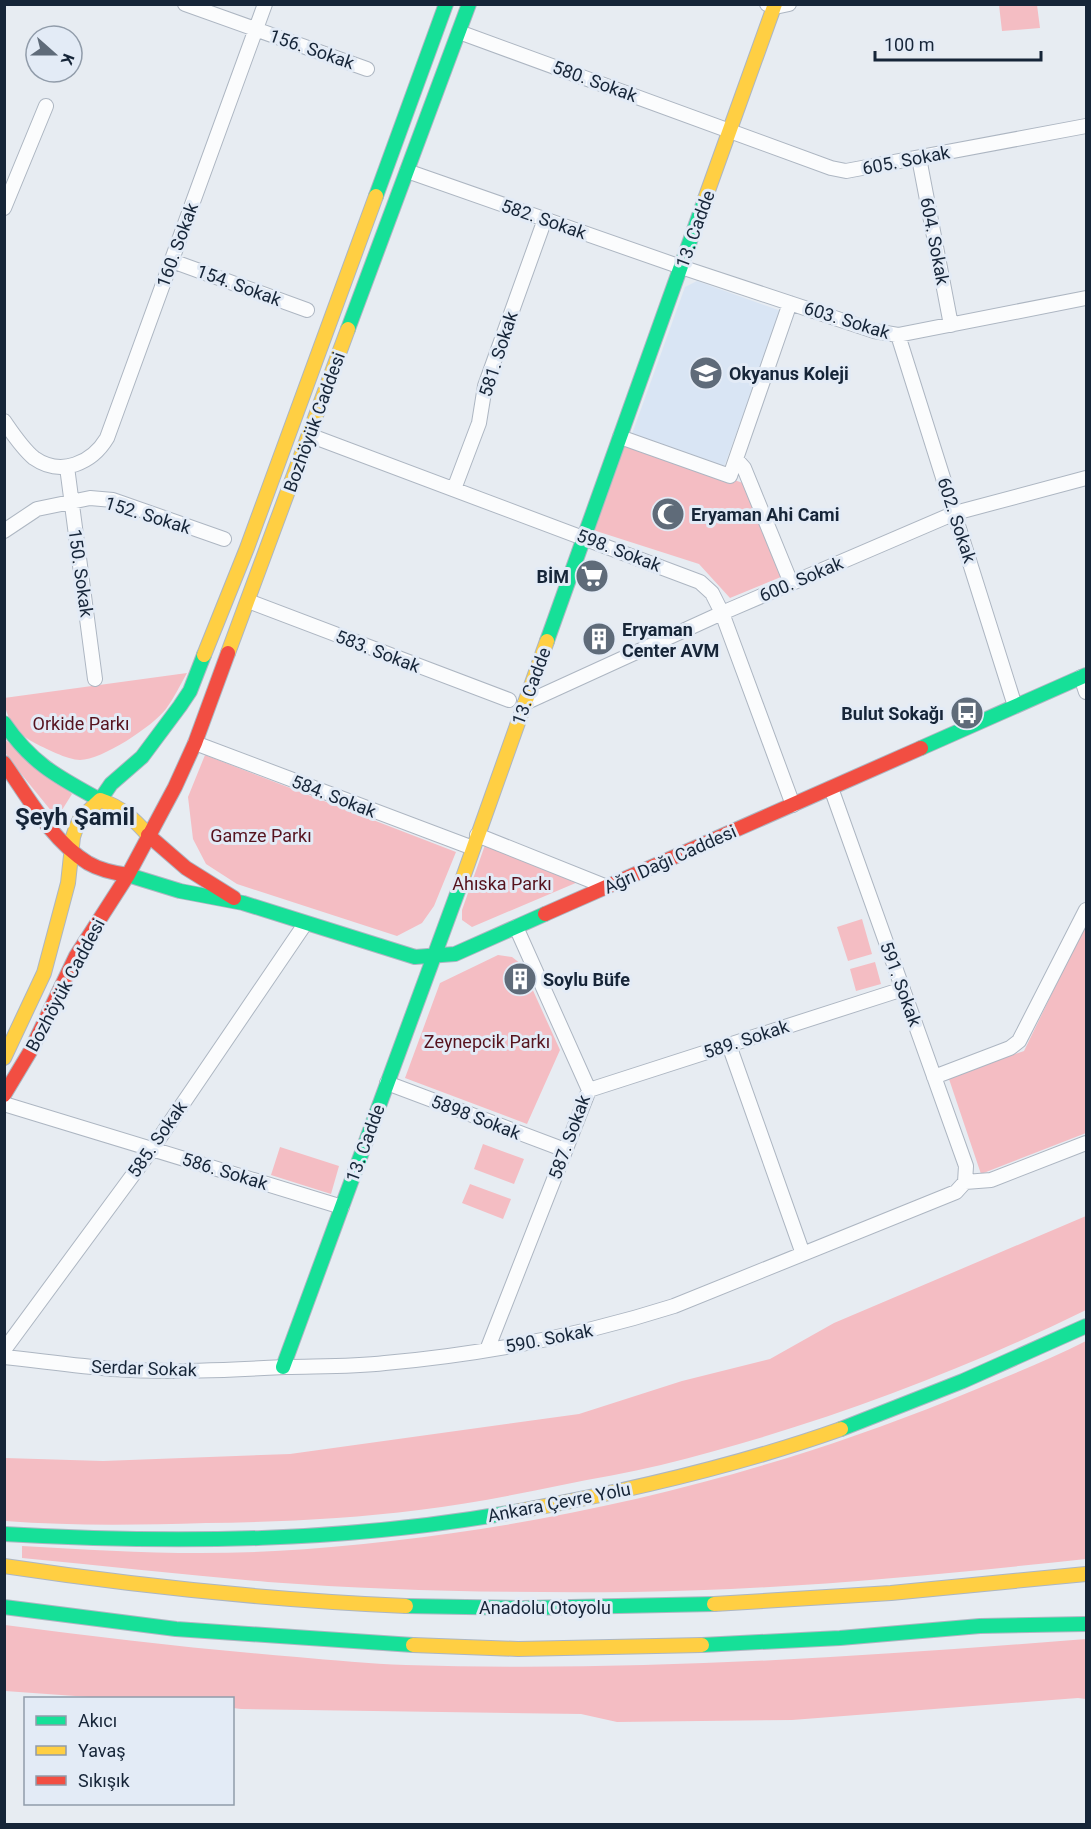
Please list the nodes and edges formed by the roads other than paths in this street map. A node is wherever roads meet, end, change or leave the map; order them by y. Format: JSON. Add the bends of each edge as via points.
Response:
{"nodes":[{"id":1,"x":185,"y":4,"type":"edge"},
{"id":2,"x":265,"y":4,"type":"edge"},
{"id":3,"x":446,"y":4,"type":"edge"},
{"id":4,"x":469,"y":4,"type":"edge"},
{"id":5,"x":789,"y":4,"type":"edge"},
{"id":6,"x":772,"y":5,"type":"edge"},
{"id":7,"x":256,"y":30,"type":"junction"},
{"id":8,"x":459,"y":32,"type":"junction"},
{"id":9,"x":367,"y":69,"type":"dead end"},
{"id":10,"x":46,"y":106,"type":"dead end"},
{"id":11,"x":1086,"y":126,"type":"edge"},
{"id":12,"x":730,"y":130,"type":"junction"},
{"id":13,"x":919,"y":158,"type":"junction"},
{"id":14,"x":408,"y":171,"type":"junction"},
{"id":15,"x":4,"y":208,"type":"edge"},
{"id":16,"x":544,"y":219,"type":"junction"},
{"id":17,"x":172,"y":261,"type":"junction"},
{"id":18,"x":681,"y":267,"type":"junction"},
{"id":19,"x":1086,"y":298,"type":"edge"},
{"id":20,"x":790,"y":303,"type":"junction"},
{"id":21,"x":307,"y":310,"type":"dead end"},
{"id":22,"x":951,"y":325,"type":"junction"},
{"id":23,"x":898,"y":335,"type":"junction"},
{"id":24,"x":4,"y":421,"type":"edge"},
{"id":25,"x":309,"y":435,"type":"junction"},
{"id":26,"x":620,"y":437,"type":"junction"},
{"id":27,"x":736,"y":459,"type":"junction"},
{"id":28,"x":67,"y":467,"type":"junction"},
{"id":29,"x":1086,"y":478,"type":"edge"},
{"id":30,"x":454,"y":489,"type":"junction"},
{"id":31,"x":71,"y":501,"type":"junction"},
{"id":32,"x":955,"y":513,"type":"junction"},
{"id":33,"x":4,"y":531,"type":"edge"},
{"id":34,"x":584,"y":537,"type":"junction"},
{"id":35,"x":224,"y":539,"type":"dead end"},
{"id":36,"x":791,"y":583,"type":"junction"},
{"id":37,"x":248,"y":601,"type":"junction"},
{"id":38,"x":722,"y":613,"type":"junction"},
{"id":39,"x":1084,"y":676,"type":"edge"},
{"id":40,"x":96,"y":679,"type":"dead end"},
{"id":41,"x":1086,"y":692,"type":"edge"},
{"id":42,"x":509,"y":700,"type":"dead end"},
{"id":43,"x":525,"y":704,"type":"junction"},
{"id":44,"x":1015,"y":706,"type":"junction"},
{"id":45,"x":4,"y":723,"type":"edge"},
{"id":46,"x":195,"y":743,"type":"junction"},
{"id":47,"x":4,"y":763,"type":"edge"},
{"id":48,"x":831,"y":788,"type":"junction"},
{"id":49,"x":100,"y":800,"type":"junction"},
{"id":50,"x":793,"y":805,"type":"junction"},
{"id":51,"x":148,"y":835,"type":"junction"},
{"id":52,"x":475,"y":842,"type":"junction"},
{"id":53,"x":72,"y":851,"type":"junction"},
{"id":54,"x":128,"y":875,"type":"junction"},
{"id":55,"x":607,"y":887,"type":"junction"},
{"id":56,"x":243,"y":903,"type":"junction"},
{"id":57,"x":1086,"y":910,"type":"edge"},
{"id":58,"x":304,"y":924,"type":"junction"},
{"id":59,"x":516,"y":927,"type":"junction"},
{"id":60,"x":434,"y":957,"type":"junction"},
{"id":61,"x":903,"y":989,"type":"junction"},
{"id":62,"x":729,"y":1045,"type":"junction"},
{"id":63,"x":4,"y":1058,"type":"edge"},
{"id":64,"x":934,"y":1077,"type":"junction"},
{"id":65,"x":387,"y":1083,"type":"junction"},
{"id":66,"x":589,"y":1090,"type":"junction"},
{"id":67,"x":4,"y":1095,"type":"edge"},
{"id":68,"x":4,"y":1104,"type":"edge"},
{"id":69,"x":1086,"y":1143,"type":"edge"},
{"id":70,"x":152,"y":1149,"type":"junction"},
{"id":71,"x":565,"y":1150,"type":"junction"},
{"id":72,"x":965,"y":1182,"type":"junction"},
{"id":73,"x":342,"y":1207,"type":"junction"},
{"id":74,"x":803,"y":1254,"type":"junction"},
{"id":75,"x":1086,"y":1326,"type":"edge"},
{"id":76,"x":4,"y":1350,"type":"edge"},
{"id":77,"x":488,"y":1350,"type":"junction"},
{"id":78,"x":4,"y":1357,"type":"edge"},
{"id":79,"x":284,"y":1367,"type":"junction"},
{"id":80,"x":4,"y":1534,"type":"edge"},
{"id":81,"x":4,"y":1566,"type":"edge"},
{"id":82,"x":1086,"y":1574,"type":"edge"},
{"id":83,"x":4,"y":1606,"type":"edge"},
{"id":84,"x":1086,"y":1612,"type":"edge"},
{"id":85,"x":1086,"y":1624,"type":"edge"},
{"id":86,"x":980,"y":1626,"type":"junction"}],
"edges":[{"from":1,"to":7,"type":"street","name":"156. Sokak"},
{"from":2,"to":7,"type":"street","name":"160. Sokak"},
{"from":3,"to":49,"type":"main road","name":"Bozhöyük Caddesi","via":[[247,548],[189,691],[142,757],[111,784]]},
{"from":4,"to":8,"type":"main road","name":"Bozhöyük Caddesi"},
{"from":5,"to":6,"type":"street"},
{"from":6,"to":12,"type":"main road","name":"13. Cadde"},
{"from":7,"to":9,"type":"street","name":"156. Sokak"},
{"from":7,"to":17,"type":"street","name":"160. Sokak"},
{"from":8,"to":12,"type":"street","name":"580. Sokak"},
{"from":8,"to":14,"type":"main road","name":"Bozhöyük Caddesi"},
{"from":10,"to":15,"type":"street"},
{"from":11,"to":13,"type":"street","name":"605. Sokak"},
{"from":12,"to":13,"type":"street","name":"605. Sokak","via":[[846,171]]},
{"from":12,"to":18,"type":"main road","name":"13. Cadde"},
{"from":13,"to":22,"type":"street","name":"604. Sokak"},
{"from":14,"to":16,"type":"street","name":"582. Sokak"},
{"from":14,"to":25,"type":"main road","name":"Bozhöyük Caddesi"},
{"from":16,"to":18,"type":"street","name":"582. Sokak"},
{"from":16,"to":30,"type":"street","name":"581. Sokak","via":[[485,386],[478,423]]},
{"from":17,"to":21,"type":"street","name":"154. Sokak"},
{"from":17,"to":28,"type":"street","name":"160. Sokak","via":[[107,438],[88,459]]},
{"from":18,"to":20,"type":"street","name":"603. Sokak"},
{"from":18,"to":26,"type":"main road","name":"13. Cadde"},
{"from":19,"to":22,"type":"street","name":"603. Sokak"},
{"from":20,"to":23,"type":"street","name":"603. Sokak"},
{"from":20,"to":27,"type":"street"},
{"from":22,"to":23,"type":"street","name":"603. Sokak"},
{"from":23,"to":32,"type":"street","name":"602. Sokak"},
{"from":24,"to":28,"type":"street","via":[[34,457],[50,465]]},
{"from":25,"to":30,"type":"street","name":"598. Sokak"},
{"from":25,"to":37,"type":"main road","name":"Bozhöyük Caddesi"},
{"from":26,"to":27,"type":"street","via":[[730,476]]},
{"from":26,"to":34,"type":"main road","name":"13. Cadde"},
{"from":27,"to":36,"type":"street","via":[[744,468]]},
{"from":28,"to":31,"type":"street","name":"150. Sokak"},
{"from":29,"to":32,"type":"street","name":"600. Sokak"},
{"from":30,"to":34,"type":"street","name":"598. Sokak"},
{"from":31,"to":33,"type":"street","name":"152. Sokak","via":[[38,509]]},
{"from":31,"to":35,"type":"street","name":"152. Sokak","via":[[113,500]]},
{"from":31,"to":40,"type":"street","name":"150. Sokak"},
{"from":32,"to":36,"type":"street","name":"600. Sokak"},
{"from":32,"to":44,"type":"street","name":"602. Sokak"},
{"from":34,"to":38,"type":"street","name":"598. Sokak","via":[[695,579],[712,593]]},
{"from":34,"to":43,"type":"main road","name":"13. Cadde"},
{"from":36,"to":38,"type":"street","name":"600. Sokak"},
{"from":37,"to":42,"type":"street","name":"583. Sokak"},
{"from":37,"to":46,"type":"main road","name":"Bozhöyük Caddesi"},
{"from":38,"to":43,"type":"street","name":"600. Sokak"},
{"from":38,"to":50,"type":"street","name":"598. Sokak"},
{"from":39,"to":41,"type":"street"},
{"from":39,"to":44,"type":"main road","name":"Ağrı Dağı Caddesi"},
{"from":43,"to":52,"type":"main road","name":"13. Cadde"},
{"from":44,"to":48,"type":"main road","name":"Ağrı Dağı Caddesi"},
{"from":45,"to":49,"type":"main road","via":[[19,745],[52,774]]},
{"from":46,"to":51,"type":"main road","name":"Bozhöyük Caddesi"},
{"from":46,"to":52,"type":"street","name":"584. Sokak"},
{"from":47,"to":53,"type":"main road"},
{"from":48,"to":50,"type":"main road","name":"Ağrı Dağı Caddesi"},
{"from":48,"to":61,"type":"street","name":"591. Sokak"},
{"from":49,"to":51,"type":"main road","via":[[126,811]]},
{"from":49,"to":53,"type":"main road","via":[[80,819]]},
{"from":50,"to":55,"type":"main road","name":"Ağrı Dağı Caddesi"},
{"from":51,"to":54,"type":"main road"},
{"from":51,"to":56,"type":"main road","name":"Ağrı Dağı Caddesi","via":[[186,868]]},
{"from":52,"to":55,"type":"street","name":"584. Sokak"},
{"from":52,"to":60,"type":"main road","name":"13. Cadde"},
{"from":53,"to":54,"type":"main road","via":[[98,868]]},
{"from":53,"to":63,"type":"main road","name":"Bozhöyük Caddesi","via":[[62,912],[44,973]]},
{"from":54,"to":56,"type":"main road","name":"Ağrı Dağı Caddesi","via":[[180,891]]},
{"from":54,"to":67,"type":"main road","name":"Bozhöyük Caddesi","via":[[76,956],[31,1050]]},
{"from":55,"to":59,"type":"main road","name":"Ağrı Dağı Caddesi"},
{"from":56,"to":58,"type":"main road","name":"Ağrı Dağı Caddesi"},
{"from":57,"to":64,"type":"street","via":[[1019,1041]]},
{"from":58,"to":60,"type":"main road","name":"Ağrı Dağı Caddesi","via":[[415,957]]},
{"from":58,"to":70,"type":"street","name":"585. Sokak"},
{"from":59,"to":60,"type":"main road","name":"Ağrı Dağı Caddesi","via":[[455,954]]},
{"from":59,"to":66,"type":"street","name":"587. Sokak"},
{"from":60,"to":65,"type":"main road","name":"13. Cadde"},
{"from":61,"to":62,"type":"street","name":"589. Sokak"},
{"from":61,"to":64,"type":"street","name":"591. Sokak"},
{"from":62,"to":66,"type":"street","name":"589. Sokak"},
{"from":62,"to":74,"type":"street"},
{"from":64,"to":72,"type":"street","name":"591. Sokak","via":[[966,1166]]},
{"from":65,"to":71,"type":"street","name":"5898 Sokak"},
{"from":65,"to":73,"type":"main road","name":"13. Cadde"},
{"from":66,"to":71,"type":"street","name":"587. Sokak"},
{"from":68,"to":70,"type":"street","name":"586. Sokak"},
{"from":69,"to":72,"type":"street","via":[[991,1180]]},
{"from":70,"to":73,"type":"street","name":"586. Sokak"},
{"from":70,"to":76,"type":"street","name":"585. Sokak"},
{"from":71,"to":77,"type":"street","name":"587. Sokak"},
{"from":72,"to":74,"type":"street","name":"590. Sokak","via":[[956,1192]]},
{"from":73,"to":79,"type":"main road","name":"13. Cadde"},
{"from":74,"to":77,"type":"street","name":"590. Sokak","via":[[627,1321]]},
{"from":75,"to":80,"type":"main road","name":"Ankara Çevre Yolu","via":[[1004,1365],[837,1430],[640,1487],[539,1507],[450,1522],[274,1538]]},
{"from":77,"to":79,"type":"street","name":"590. Sokak","via":[[384,1364]]},
{"from":78,"to":79,"type":"street","name":"Serdar Sokak","via":[[165,1371]]},
{"from":81,"to":82,"type":"main road","name":"Anadolu Otoyolu","via":[[271,1597],[517,1607],[698,1605],[906,1592]]},
{"from":83,"to":86,"type":"main road","via":[[198,1630],[458,1648],[698,1645]]},
{"from":84,"to":86,"type":"main road"},
{"from":85,"to":86,"type":"main road"}]}
